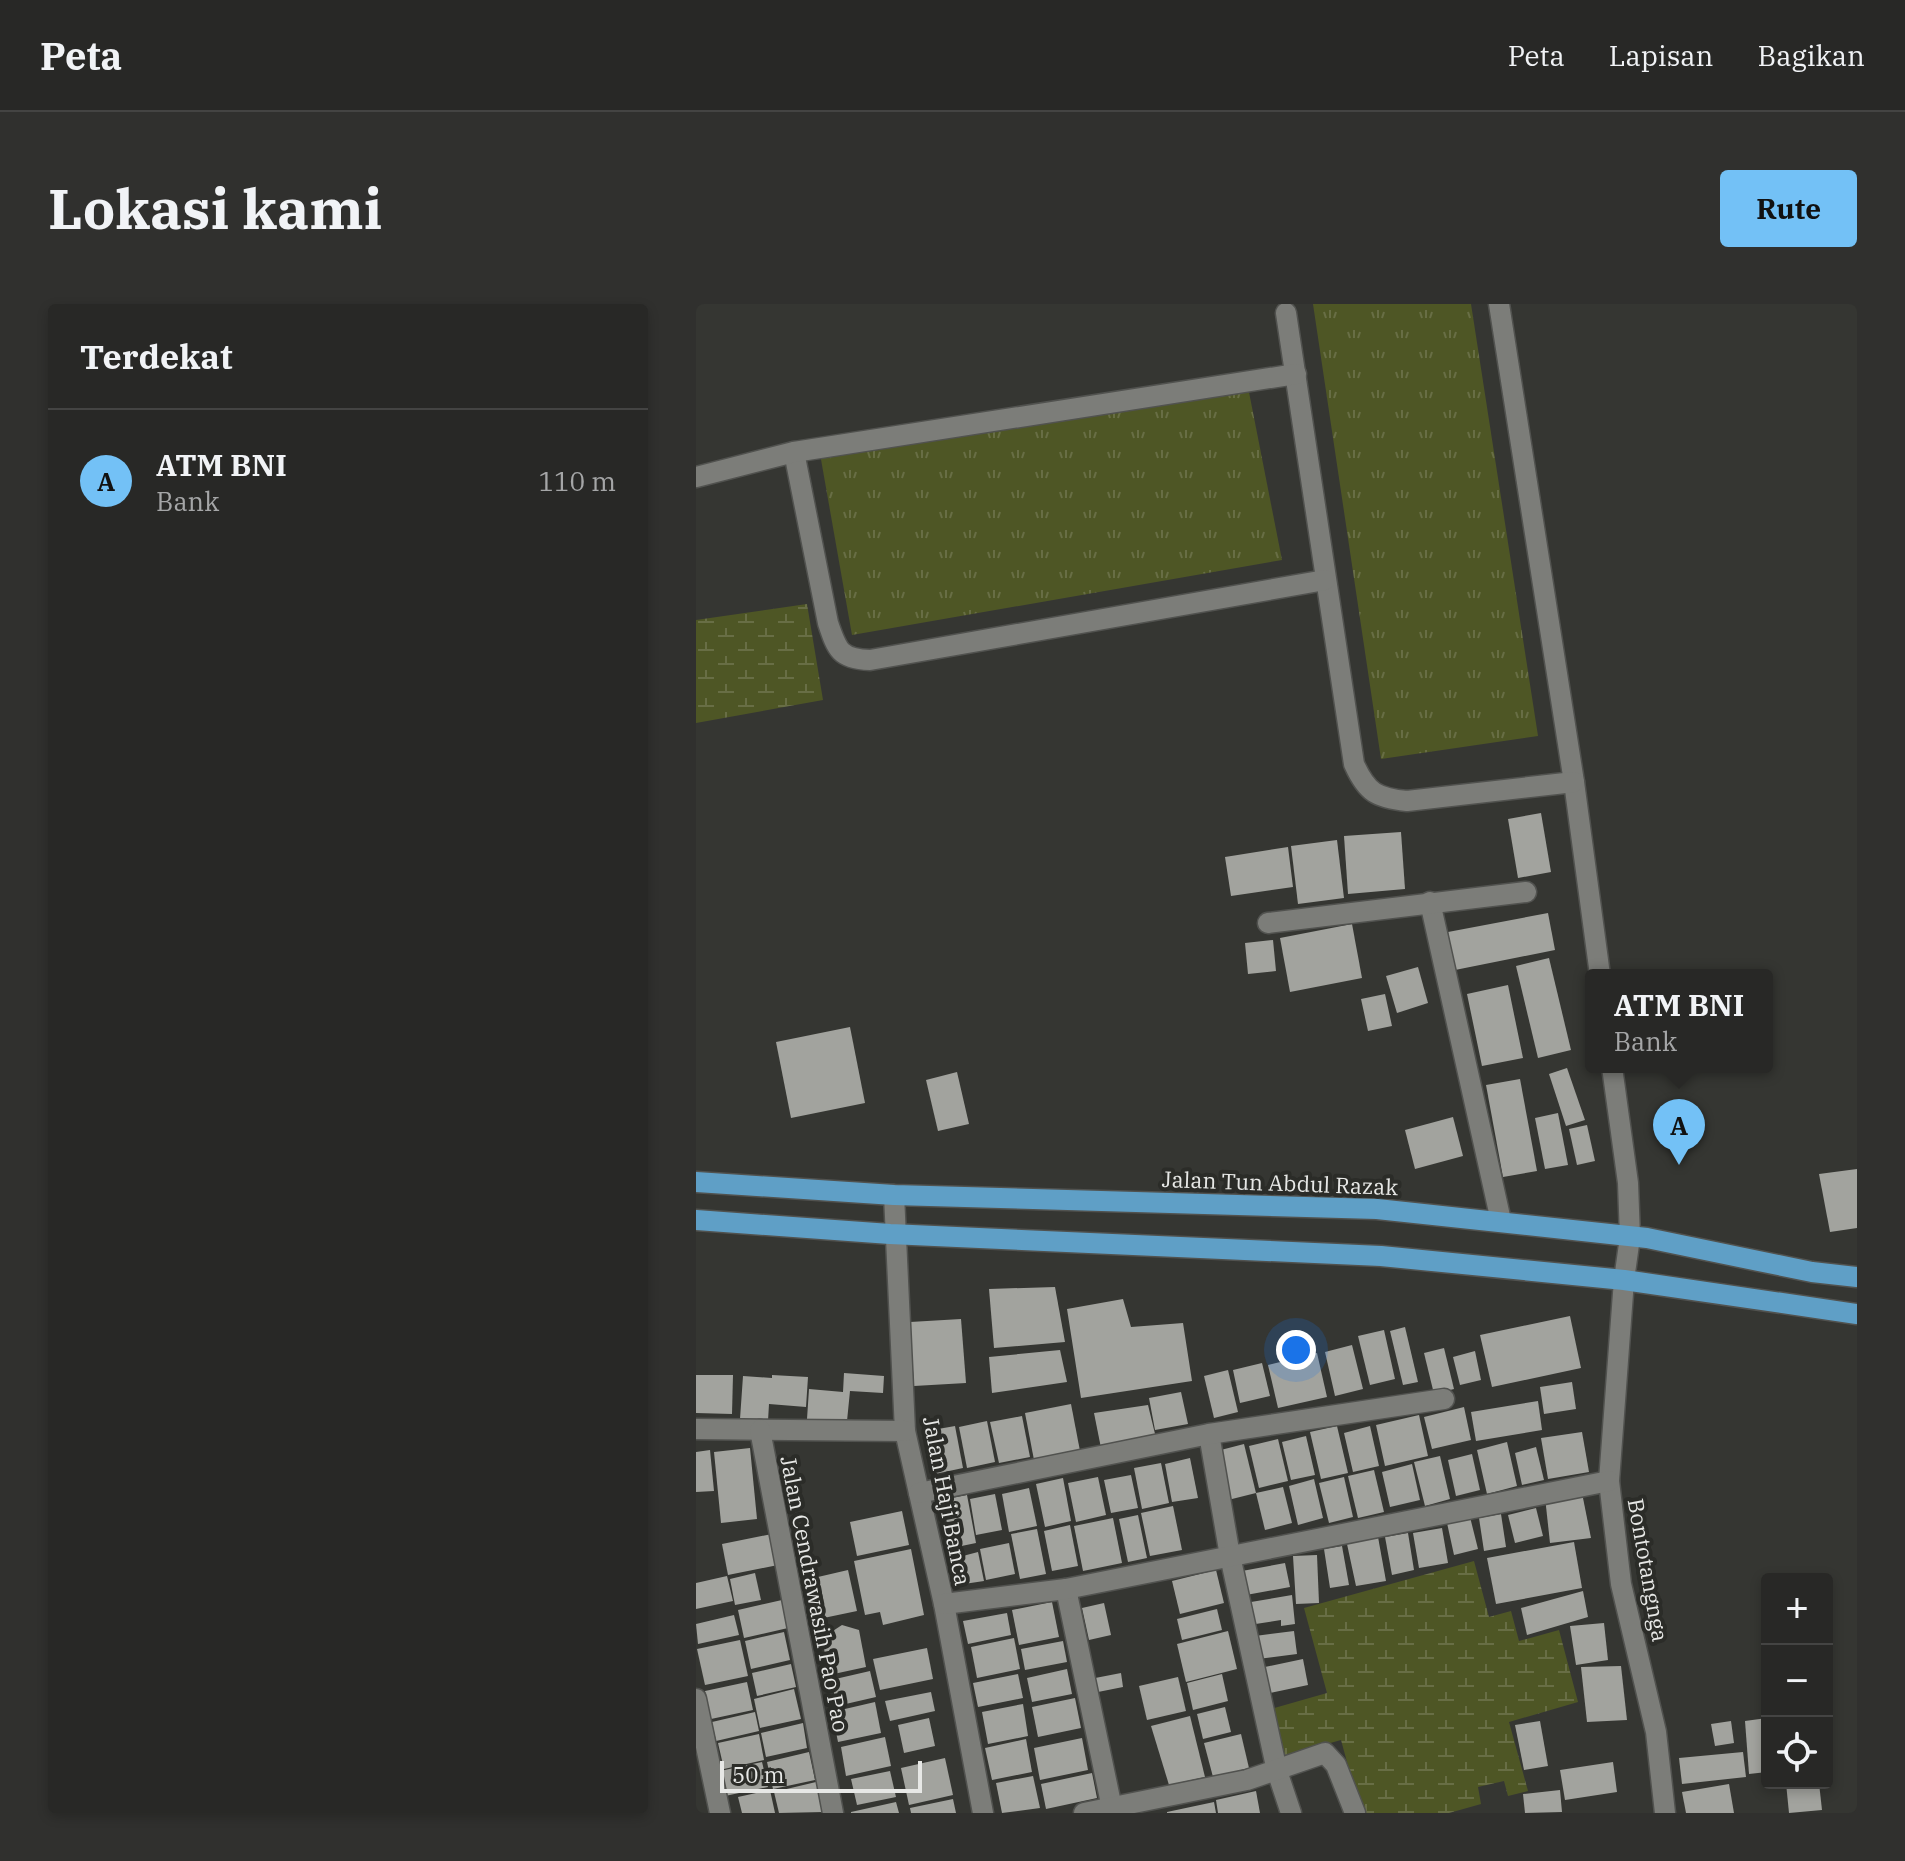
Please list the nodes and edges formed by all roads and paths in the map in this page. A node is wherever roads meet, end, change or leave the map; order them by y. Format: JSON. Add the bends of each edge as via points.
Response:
{"nodes":[{"id":1,"x":1499,"y":304,"type":"edge"},
{"id":2,"x":1286,"y":313,"type":"dead end"},
{"id":3,"x":1296,"y":374,"type":"junction"},
{"id":4,"x":794,"y":452,"type":"junction"},
{"id":5,"x":696,"y":477,"type":"edge"},
{"id":6,"x":1325,"y":580,"type":"junction"},
{"id":7,"x":1574,"y":782,"type":"junction"},
{"id":8,"x":1526,"y":892,"type":"dead end"},
{"id":9,"x":1430,"y":902,"type":"junction"},
{"id":10,"x":1268,"y":923,"type":"dead end"},
{"id":11,"x":1599,"y":969,"type":"edge"},
{"id":12,"x":1613,"y":1073,"type":"edge"},
{"id":13,"x":696,"y":1182,"type":"edge"},
{"id":14,"x":894,"y":1195,"type":"junction"},
{"id":15,"x":696,"y":1220,"type":"edge"},
{"id":16,"x":1501,"y":1221,"type":"junction"},
{"id":17,"x":896,"y":1234,"type":"junction"},
{"id":18,"x":1630,"y":1237,"type":"junction"},
{"id":19,"x":1857,"y":1277,"type":"edge"},
{"id":20,"x":1624,"y":1280,"type":"junction"},
{"id":21,"x":1857,"y":1314,"type":"edge"},
{"id":22,"x":1444,"y":1399,"type":"dead end"},
{"id":23,"x":696,"y":1429,"type":"edge"},
{"id":24,"x":760,"y":1430,"type":"junction"},
{"id":25,"x":905,"y":1431,"type":"junction"},
{"id":26,"x":1209,"y":1434,"type":"junction"},
{"id":27,"x":1609,"y":1481,"type":"junction"},
{"id":28,"x":919,"y":1493,"type":"junction"},
{"id":29,"x":1230,"y":1556,"type":"junction"},
{"id":30,"x":1066,"y":1589,"type":"junction"},
{"id":31,"x":944,"y":1604,"type":"junction"},
{"id":32,"x":696,"y":1699,"type":"edge"},
{"id":33,"x":1277,"y":1771,"type":"junction"},
{"id":34,"x":705,"y":1789,"type":"edge"},
{"id":35,"x":1112,"y":1810,"type":"edge"},
{"id":36,"x":720,"y":1813,"type":"edge"},
{"id":37,"x":833,"y":1813,"type":"edge"},
{"id":38,"x":983,"y":1813,"type":"edge"},
{"id":39,"x":1084,"y":1813,"type":"edge"},
{"id":40,"x":1291,"y":1813,"type":"edge"},
{"id":41,"x":1355,"y":1813,"type":"edge"},
{"id":42,"x":1665,"y":1813,"type":"edge"}],
"edges":[{"from":1,"to":7,"type":"street"},
{"from":2,"to":3,"type":"street"},
{"from":3,"to":4,"type":"street"},
{"from":3,"to":6,"type":"street"},
{"from":4,"to":5,"type":"street"},
{"from":4,"to":6,"type":"street","via":[[828,623],[845,657],[870,660]]},
{"from":6,"to":7,"type":"street","via":[[1354,764],[1370,790],[1407,801]]},
{"from":7,"to":11,"type":"street"},
{"from":8,"to":9,"type":"street"},
{"from":9,"to":10,"type":"street"},
{"from":9,"to":16,"type":"street"},
{"from":12,"to":18,"type":"street","name":"Bontotangnga"},
{"from":13,"to":14,"type":"main road","name":"Jalan Tun Abdul Razak"},
{"from":14,"to":16,"type":"main road","name":"Jalan Tun Abdul Razak","via":[[1377,1209]]},
{"from":14,"to":17,"type":"street","name":"Jalan Haji Banca"},
{"from":15,"to":17,"type":"main road"},
{"from":16,"to":18,"type":"main road","name":"Jalan Tun Abdul Razak"},
{"from":17,"to":20,"type":"main road","via":[[1381,1256]]},
{"from":17,"to":25,"type":"street","name":"Jalan Haji Banca"},
{"from":18,"to":19,"type":"main road","name":"Jalan Tun Abdul Razak"},
{"from":18,"to":20,"type":"street","name":"Bontotangnga"},
{"from":20,"to":21,"type":"main road"},
{"from":20,"to":27,"type":"street","name":"Bontotangnga"},
{"from":22,"to":26,"type":"street"},
{"from":23,"to":24,"type":"street"},
{"from":24,"to":25,"type":"street"},
{"from":24,"to":37,"type":"street","name":"Jalan Cendrawasih Pao Pao"},
{"from":25,"to":28,"type":"street","name":"Jalan Haji Banca"},
{"from":26,"to":28,"type":"street"},
{"from":26,"to":29,"type":"street"},
{"from":27,"to":29,"type":"street"},
{"from":27,"to":42,"type":"street","name":"Bontotangnga","via":[[1621,1584],[1656,1732]]},
{"from":28,"to":31,"type":"street","name":"Jalan Haji Banca"},
{"from":29,"to":30,"type":"street"},
{"from":29,"to":33,"type":"street"},
{"from":30,"to":31,"type":"street"},
{"from":30,"to":35,"type":"street"},
{"from":31,"to":38,"type":"street","name":"Jalan Haji Banca"},
{"from":32,"to":34,"type":"street"},
{"from":33,"to":35,"type":"street"},
{"from":33,"to":40,"type":"street"},
{"from":33,"to":41,"type":"street","via":[[1329,1755]]},
{"from":34,"to":36,"type":"street"},
{"from":35,"to":39,"type":"street"}]}
